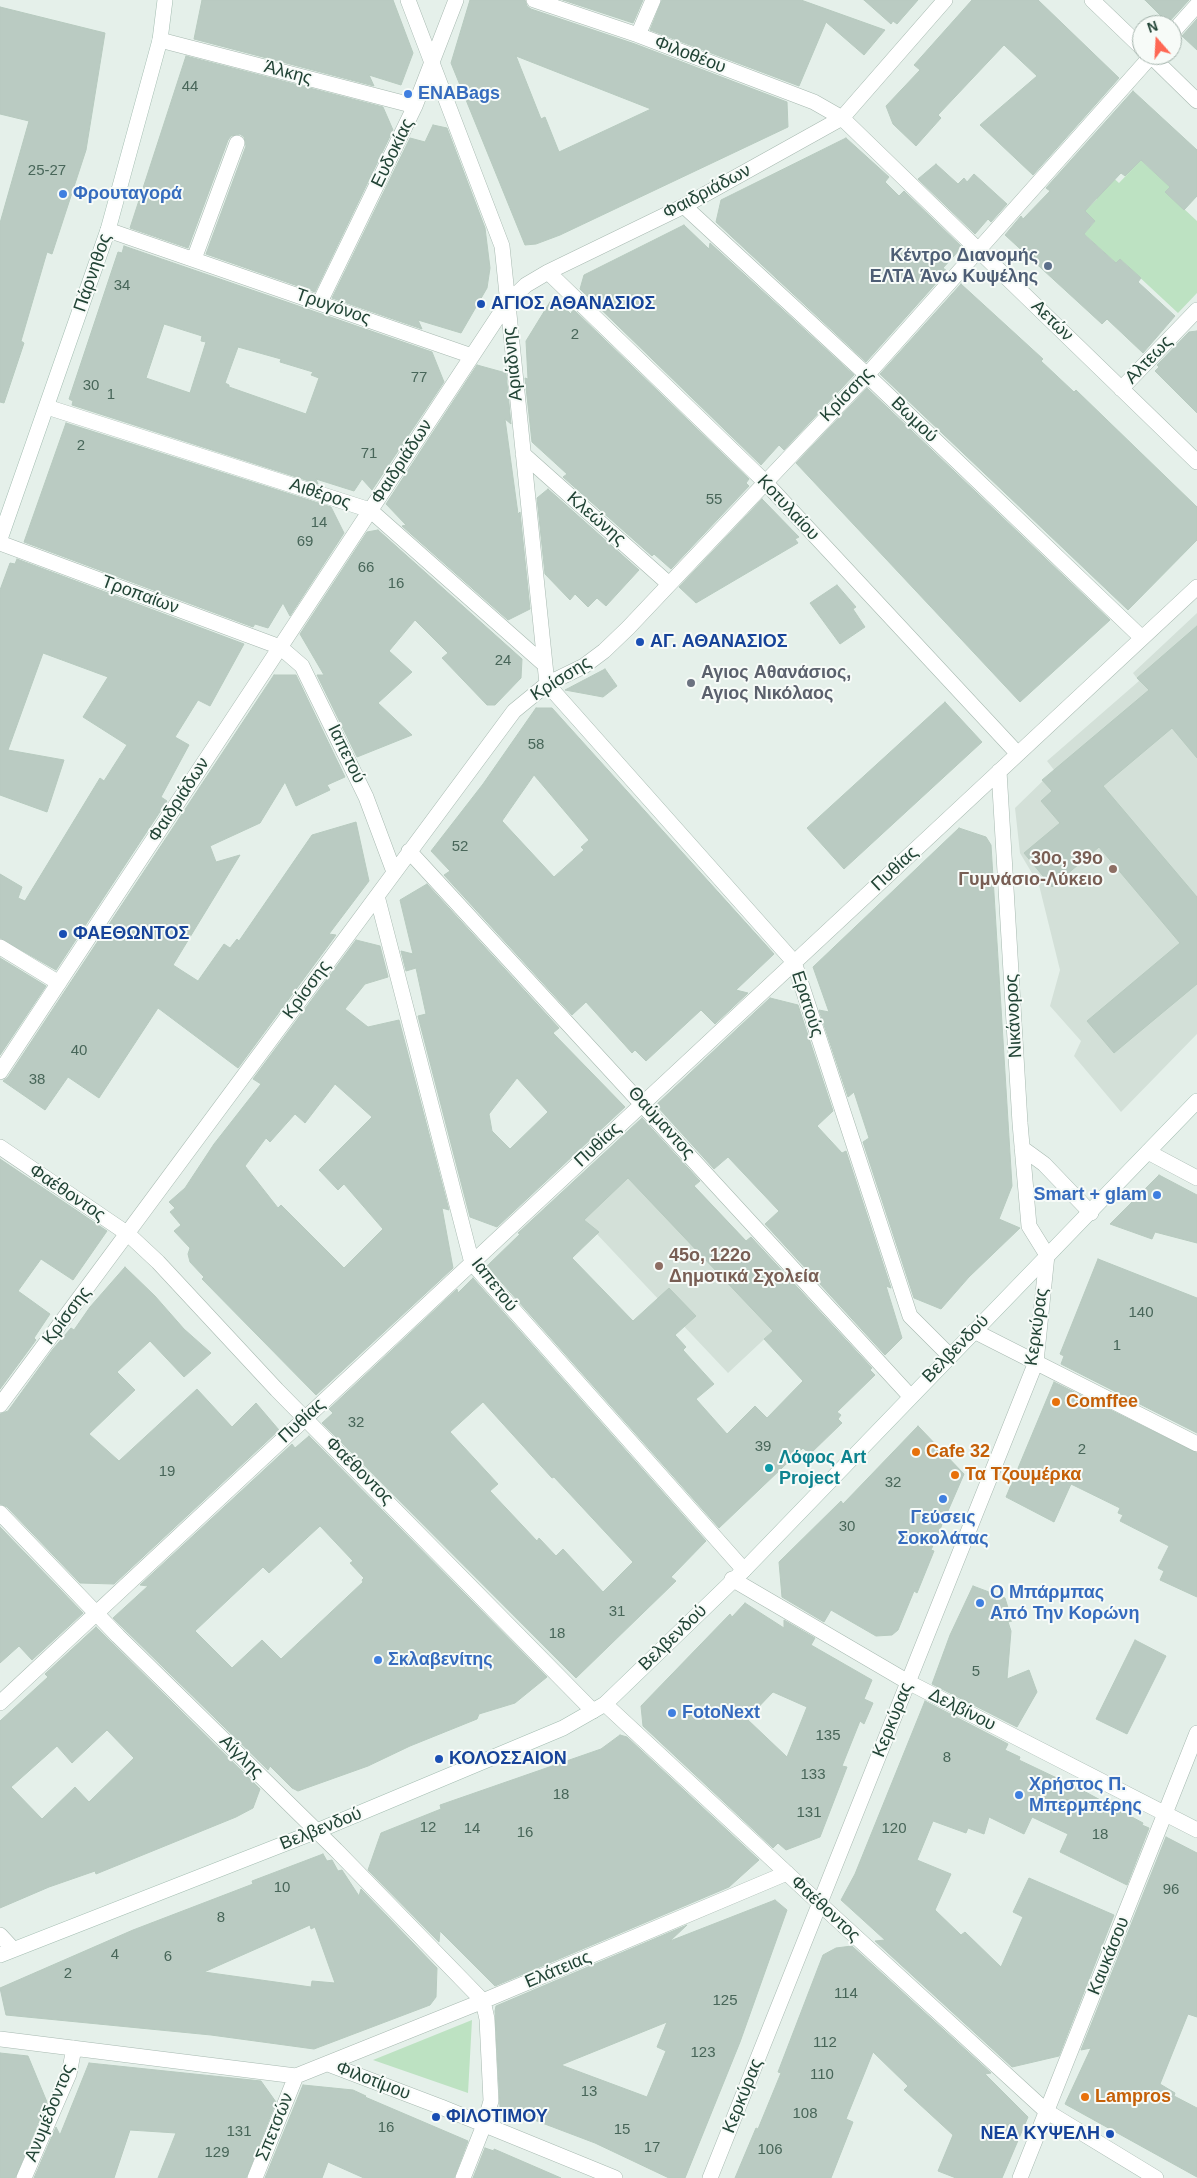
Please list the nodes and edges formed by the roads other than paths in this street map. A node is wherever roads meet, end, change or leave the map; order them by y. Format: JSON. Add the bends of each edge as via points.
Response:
{"nodes":[{"id":1,"x":165,"y":0,"type":"edge"},
{"id":2,"x":408,"y":0,"type":"edge"},
{"id":3,"x":456,"y":0,"type":"edge"},
{"id":4,"x":534,"y":0,"type":"edge"},
{"id":5,"x":653,"y":0,"type":"edge"},
{"id":6,"x":945,"y":0,"type":"edge"},
{"id":7,"x":1092,"y":0,"type":"edge"},
{"id":8,"x":1197,"y":5,"type":"edge"},
{"id":9,"x":1182,"y":22,"type":"edge"},
{"id":10,"x":638,"y":35,"type":"junction"},
{"id":11,"x":1132,"y":38,"type":"edge"},
{"id":12,"x":160,"y":40,"type":"junction"},
{"id":13,"x":432,"y":63,"type":"junction"},
{"id":14,"x":1138,"y":65,"type":"edge"},
{"id":15,"x":1160,"y":65,"type":"edge"},
{"id":16,"x":1197,"y":101,"type":"edge"},
{"id":17,"x":415,"y":106,"type":"junction"},
{"id":18,"x":842,"y":118,"type":"junction"},
{"id":19,"x":236,"y":143,"type":"dead end"},
{"id":20,"x":684,"y":206,"type":"junction"},
{"id":21,"x":108,"y":230,"type":"junction"},
{"id":22,"x":978,"y":250,"type":"junction"},
{"id":23,"x":194,"y":259,"type":"junction"},
{"id":24,"x":548,"y":272,"type":"junction"},
{"id":25,"x":320,"y":302,"type":"junction"},
{"id":26,"x":506,"y":303,"type":"junction"},
{"id":27,"x":1197,"y":310,"type":"edge"},
{"id":28,"x":472,"y":356,"type":"junction"},
{"id":29,"x":867,"y":375,"type":"junction"},
{"id":30,"x":1121,"y":388,"type":"junction"},
{"id":31,"x":47,"y":407,"type":"junction"},
{"id":32,"x":523,"y":454,"type":"junction"},
{"id":33,"x":1197,"y":462,"type":"edge"},
{"id":34,"x":764,"y":481,"type":"junction"},
{"id":35,"x":370,"y":510,"type":"junction"},
{"id":36,"x":0,"y":541,"type":"edge"},
{"id":37,"x":669,"y":584,"type":"junction"},
{"id":38,"x":1197,"y":586,"type":"edge"},
{"id":39,"x":1142,"y":638,"type":"junction"},
{"id":40,"x":280,"y":647,"type":"junction"},
{"id":41,"x":545,"y":665,"type":"junction"},
{"id":42,"x":547,"y":684,"type":"junction"},
{"id":43,"x":1018,"y":754,"type":"junction"},
{"id":44,"x":1000,"y":771,"type":"junction"},
{"id":45,"x":409,"y":851,"type":"junction"},
{"id":46,"x":394,"y":872,"type":"junction"},
{"id":47,"x":377,"y":896,"type":"junction"},
{"id":48,"x":0,"y":947,"type":"edge"},
{"id":49,"x":794,"y":962,"type":"junction"},
{"id":50,"x":59,"y":983,"type":"junction"},
{"id":51,"x":0,"y":1072,"type":"edge"},
{"id":52,"x":1197,"y":1102,"type":"edge"},
{"id":53,"x":643,"y":1103,"type":"junction"},
{"id":54,"x":0,"y":1147,"type":"edge"},
{"id":55,"x":1022,"y":1148,"type":"junction"},
{"id":56,"x":1148,"y":1152,"type":"junction"},
{"id":57,"x":1197,"y":1178,"type":"edge"},
{"id":58,"x":1090,"y":1214,"type":"junction"},
{"id":59,"x":128,"y":1234,"type":"junction"},
{"id":60,"x":1047,"y":1255,"type":"junction"},
{"id":61,"x":472,"y":1263,"type":"junction"},
{"id":62,"x":974,"y":1331,"type":"junction"},
{"id":63,"x":950,"y":1356,"type":"junction"},
{"id":64,"x":1036,"y":1362,"type":"junction"},
{"id":65,"x":910,"y":1396,"type":"junction"},
{"id":66,"x":0,"y":1405,"type":"edge"},
{"id":67,"x":306,"y":1418,"type":"junction"},
{"id":68,"x":1197,"y":1444,"type":"edge"},
{"id":69,"x":0,"y":1513,"type":"edge"},
{"id":70,"x":744,"y":1570,"type":"junction"},
{"id":71,"x":732,"y":1580,"type":"junction"},
{"id":72,"x":96,"y":1613,"type":"junction"},
{"id":73,"x":908,"y":1682,"type":"junction"},
{"id":74,"x":0,"y":1703,"type":"edge"},
{"id":75,"x":600,"y":1707,"type":"junction"},
{"id":76,"x":1197,"y":1733,"type":"edge"},
{"id":77,"x":1165,"y":1813,"type":"junction"},
{"id":78,"x":1197,"y":1830,"type":"edge"},
{"id":79,"x":317,"y":1832,"type":"junction"},
{"id":80,"x":787,"y":1873,"type":"junction"},
{"id":81,"x":819,"y":1904,"type":"junction"},
{"id":82,"x":0,"y":1935,"type":"edge"},
{"id":83,"x":6,"y":1952,"type":"edge"},
{"id":84,"x":483,"y":2001,"type":"junction"},
{"id":85,"x":0,"y":2039,"type":"edge"},
{"id":86,"x":74,"y":2048,"type":"junction"},
{"id":87,"x":328,"y":2064,"type":"junction"},
{"id":88,"x":296,"y":2076,"type":"junction"},
{"id":89,"x":1046,"y":2111,"type":"junction"},
{"id":90,"x":484,"y":2124,"type":"junction"},
{"id":91,"x":24,"y":2178,"type":"edge"},
{"id":92,"x":254,"y":2178,"type":"edge"},
{"id":93,"x":463,"y":2178,"type":"edge"},
{"id":94,"x":615,"y":2178,"type":"edge"},
{"id":95,"x":710,"y":2178,"type":"edge"},
{"id":96,"x":1020,"y":2178,"type":"edge"},
{"id":97,"x":1156,"y":2178,"type":"edge"}],
"edges":[{"from":1,"to":12,"type":"street","name":"Πάρνηθος"},
{"from":2,"to":13,"type":"street","name":"Αριάδνης"},
{"from":3,"to":13,"type":"street","name":"Ευδοκίας"},
{"from":4,"to":10,"type":"street","name":"Φιλοθέου"},
{"from":5,"to":10,"type":"street"},
{"from":6,"to":18,"type":"street","name":"Φαιδριάδων"},
{"from":7,"to":11,"type":"street"},
{"from":8,"to":9,"type":"street"},
{"from":10,"to":18,"type":"street","name":"Φιλοθέου","via":[[814,102]]},
{"from":12,"to":17,"type":"street","name":"Άλκης"},
{"from":12,"to":21,"type":"street","name":"Πάρνηθος"},
{"from":13,"to":17,"type":"street","name":"Ευδοκίας"},
{"from":13,"to":26,"type":"street","name":"Αριάδνης","via":[[502,246]]},
{"from":14,"to":22,"type":"street","name":"Κρίσσης"},
{"from":15,"to":16,"type":"street"},
{"from":17,"to":25,"type":"street","name":"Ευδοκίας"},
{"from":18,"to":20,"type":"street","name":"Φαιδριάδων"},
{"from":18,"to":22,"type":"street","name":"Αετών"},
{"from":19,"to":23,"type":"street"},
{"from":20,"to":24,"type":"street","name":"Φαιδριάδων"},
{"from":20,"to":29,"type":"street","name":"Βωμού"},
{"from":21,"to":23,"type":"street","name":"Τρυγόνος"},
{"from":21,"to":31,"type":"street","name":"Πάρνηθος"},
{"from":22,"to":29,"type":"street","name":"Κρίσσης"},
{"from":22,"to":30,"type":"street","name":"Αετών"},
{"from":23,"to":25,"type":"street","name":"Τρυγόνος"},
{"from":24,"to":26,"type":"street","name":"Φαιδριάδων","via":[[526,285]]},
{"from":24,"to":34,"type":"street","name":"Κοτυλαίου"},
{"from":25,"to":28,"type":"street","name":"Τρυγόνος"},
{"from":26,"to":28,"type":"street","name":"Φαιδριάδων"},
{"from":26,"to":32,"type":"street","name":"Αριάδνης"},
{"from":27,"to":30,"type":"street","name":"Αλτεως"},
{"from":28,"to":35,"type":"street","name":"Φαιδριάδων"},
{"from":29,"to":34,"type":"street","name":"Κρίσσης"},
{"from":29,"to":39,"type":"street","name":"Βωμού"},
{"from":30,"to":33,"type":"street","name":"Αετών"},
{"from":31,"to":35,"type":"street","name":"Αιθέρος"},
{"from":31,"to":36,"type":"street","name":"Πάρνηθος"},
{"from":32,"to":37,"type":"street","name":"Κλεώνης"},
{"from":32,"to":41,"type":"street","name":"Αριάδνης"},
{"from":34,"to":37,"type":"street","name":"Κρίσσης"},
{"from":34,"to":43,"type":"street","name":"Κοτυλαίου"},
{"from":35,"to":40,"type":"street","name":"Φαιδριάδων"},
{"from":35,"to":41,"type":"street","name":"Αιθέρος"},
{"from":36,"to":40,"type":"street","name":"Τροπαίων"},
{"from":37,"to":42,"type":"street","name":"Κρίσσης","via":[[604,652]]},
{"from":38,"to":39,"type":"street","name":"Πυθίας"},
{"from":39,"to":43,"type":"street","name":"Πυθίας"},
{"from":40,"to":46,"type":"street","name":"Ιαπετού","via":[[302,666],[366,797]]},
{"from":40,"to":50,"type":"street","name":"Φαιδριάδων"},
{"from":41,"to":42,"type":"street","name":"Αριάδνης"},
{"from":42,"to":45,"type":"street","name":"Κρίσσης","via":[[514,711]]},
{"from":42,"to":49,"type":"street","name":"Ερατούς"},
{"from":43,"to":44,"type":"street","name":"Πυθίας"},
{"from":44,"to":49,"type":"street","name":"Πυθίας"},
{"from":44,"to":55,"type":"street","name":"Νικάνορος"},
{"from":45,"to":46,"type":"street","name":"Κρίσσης"},
{"from":45,"to":53,"type":"street","name":"Θαύμαντος"},
{"from":46,"to":47,"type":"street","name":"Κρίσσης"},
{"from":47,"to":59,"type":"street","name":"Κρίσσης"},
{"from":47,"to":61,"type":"street","name":"Ιαπετού"},
{"from":48,"to":50,"type":"street"},
{"from":49,"to":53,"type":"street","name":"Πυθίας"},
{"from":49,"to":63,"type":"street","name":"Ερατούς","via":[[910,1316]]},
{"from":50,"to":51,"type":"street","name":"Φαιδριάδων"},
{"from":52,"to":56,"type":"street","name":"Βελβενδού"},
{"from":53,"to":61,"type":"street","name":"Πυθίας"},
{"from":53,"to":65,"type":"street","name":"Θαύμαντος"},
{"from":54,"to":59,"type":"street","name":"Φαέθοντος"},
{"from":55,"to":58,"type":"street","via":[[1044,1164]]},
{"from":55,"to":60,"type":"street","name":"Νικάνορος","via":[[1029,1226]]},
{"from":56,"to":57,"type":"street"},
{"from":56,"to":58,"type":"street","name":"Βελβενδού"},
{"from":58,"to":60,"type":"street","name":"Βελβενδού"},
{"from":59,"to":66,"type":"street","name":"Κρίσσης"},
{"from":59,"to":67,"type":"street","name":"Φαέθοντος"},
{"from":60,"to":62,"type":"street","name":"Βελβενδού"},
{"from":60,"to":64,"type":"street","name":"Κερκύρας"},
{"from":61,"to":67,"type":"street","name":"Πυθίας"},
{"from":61,"to":70,"type":"street","name":"Ιαπετού"},
{"from":62,"to":63,"type":"street","name":"Βελβενδού"},
{"from":62,"to":64,"type":"street"},
{"from":63,"to":65,"type":"street","name":"Βελβενδού"},
{"from":64,"to":68,"type":"street"},
{"from":64,"to":73,"type":"street","name":"Κερκύρας"},
{"from":65,"to":70,"type":"street","name":"Βελβενδού"},
{"from":67,"to":72,"type":"street","name":"Πυθίας"},
{"from":67,"to":75,"type":"street","name":"Φαέθοντος"},
{"from":69,"to":72,"type":"street","name":"Αίγλης"},
{"from":70,"to":71,"type":"street","name":"Βελβενδού"},
{"from":71,"to":73,"type":"street","name":"Δελβίνου"},
{"from":71,"to":75,"type":"street","name":"Βελβενδού"},
{"from":72,"to":74,"type":"street","name":"Πυθίας"},
{"from":72,"to":79,"type":"street","name":"Αίγλης"},
{"from":73,"to":77,"type":"street","name":"Δελβίνου"},
{"from":73,"to":81,"type":"street","name":"Κερκύρας"},
{"from":75,"to":79,"type":"street","name":"Βελβενδού","via":[[563,1728]]},
{"from":75,"to":80,"type":"street","name":"Φαέθοντος"},
{"from":76,"to":77,"type":"street","name":"Καυκάσου"},
{"from":77,"to":78,"type":"street","name":"Δελβίνου"},
{"from":77,"to":89,"type":"street","name":"Καυκάσου"},
{"from":79,"to":83,"type":"street","name":"Βελβενδού"},
{"from":79,"to":84,"type":"street","name":"Αίγλης"},
{"from":80,"to":81,"type":"street","name":"Φαέθοντος"},
{"from":80,"to":84,"type":"street","name":"Ελάτειας"},
{"from":81,"to":89,"type":"street","name":"Φαέθοντος"},
{"from":81,"to":95,"type":"street","name":"Κερκύρας"},
{"from":82,"to":83,"type":"street"},
{"from":84,"to":87,"type":"street","name":"Ελάτειας"},
{"from":84,"to":90,"type":"street","via":[[487,2019],[491,2102]]},
{"from":85,"to":86,"type":"street","name":"Φιλοτίμου"},
{"from":86,"to":88,"type":"street","name":"Φιλοτίμου"},
{"from":86,"to":91,"type":"street","name":"Ανυμέδοντος","via":[[69,2074]]},
{"from":87,"to":88,"type":"street","name":"Φιλοτίμου"},
{"from":87,"to":90,"type":"street","name":"Φιλοτίμου"},
{"from":88,"to":92,"type":"street","name":"Σπετσών"},
{"from":89,"to":96,"type":"street","name":"Καυκάσου"},
{"from":89,"to":97,"type":"street","name":"Φαέθοντος"},
{"from":90,"to":93,"type":"street"},
{"from":90,"to":94,"type":"street","name":"Φιλοτίμου"}]}
